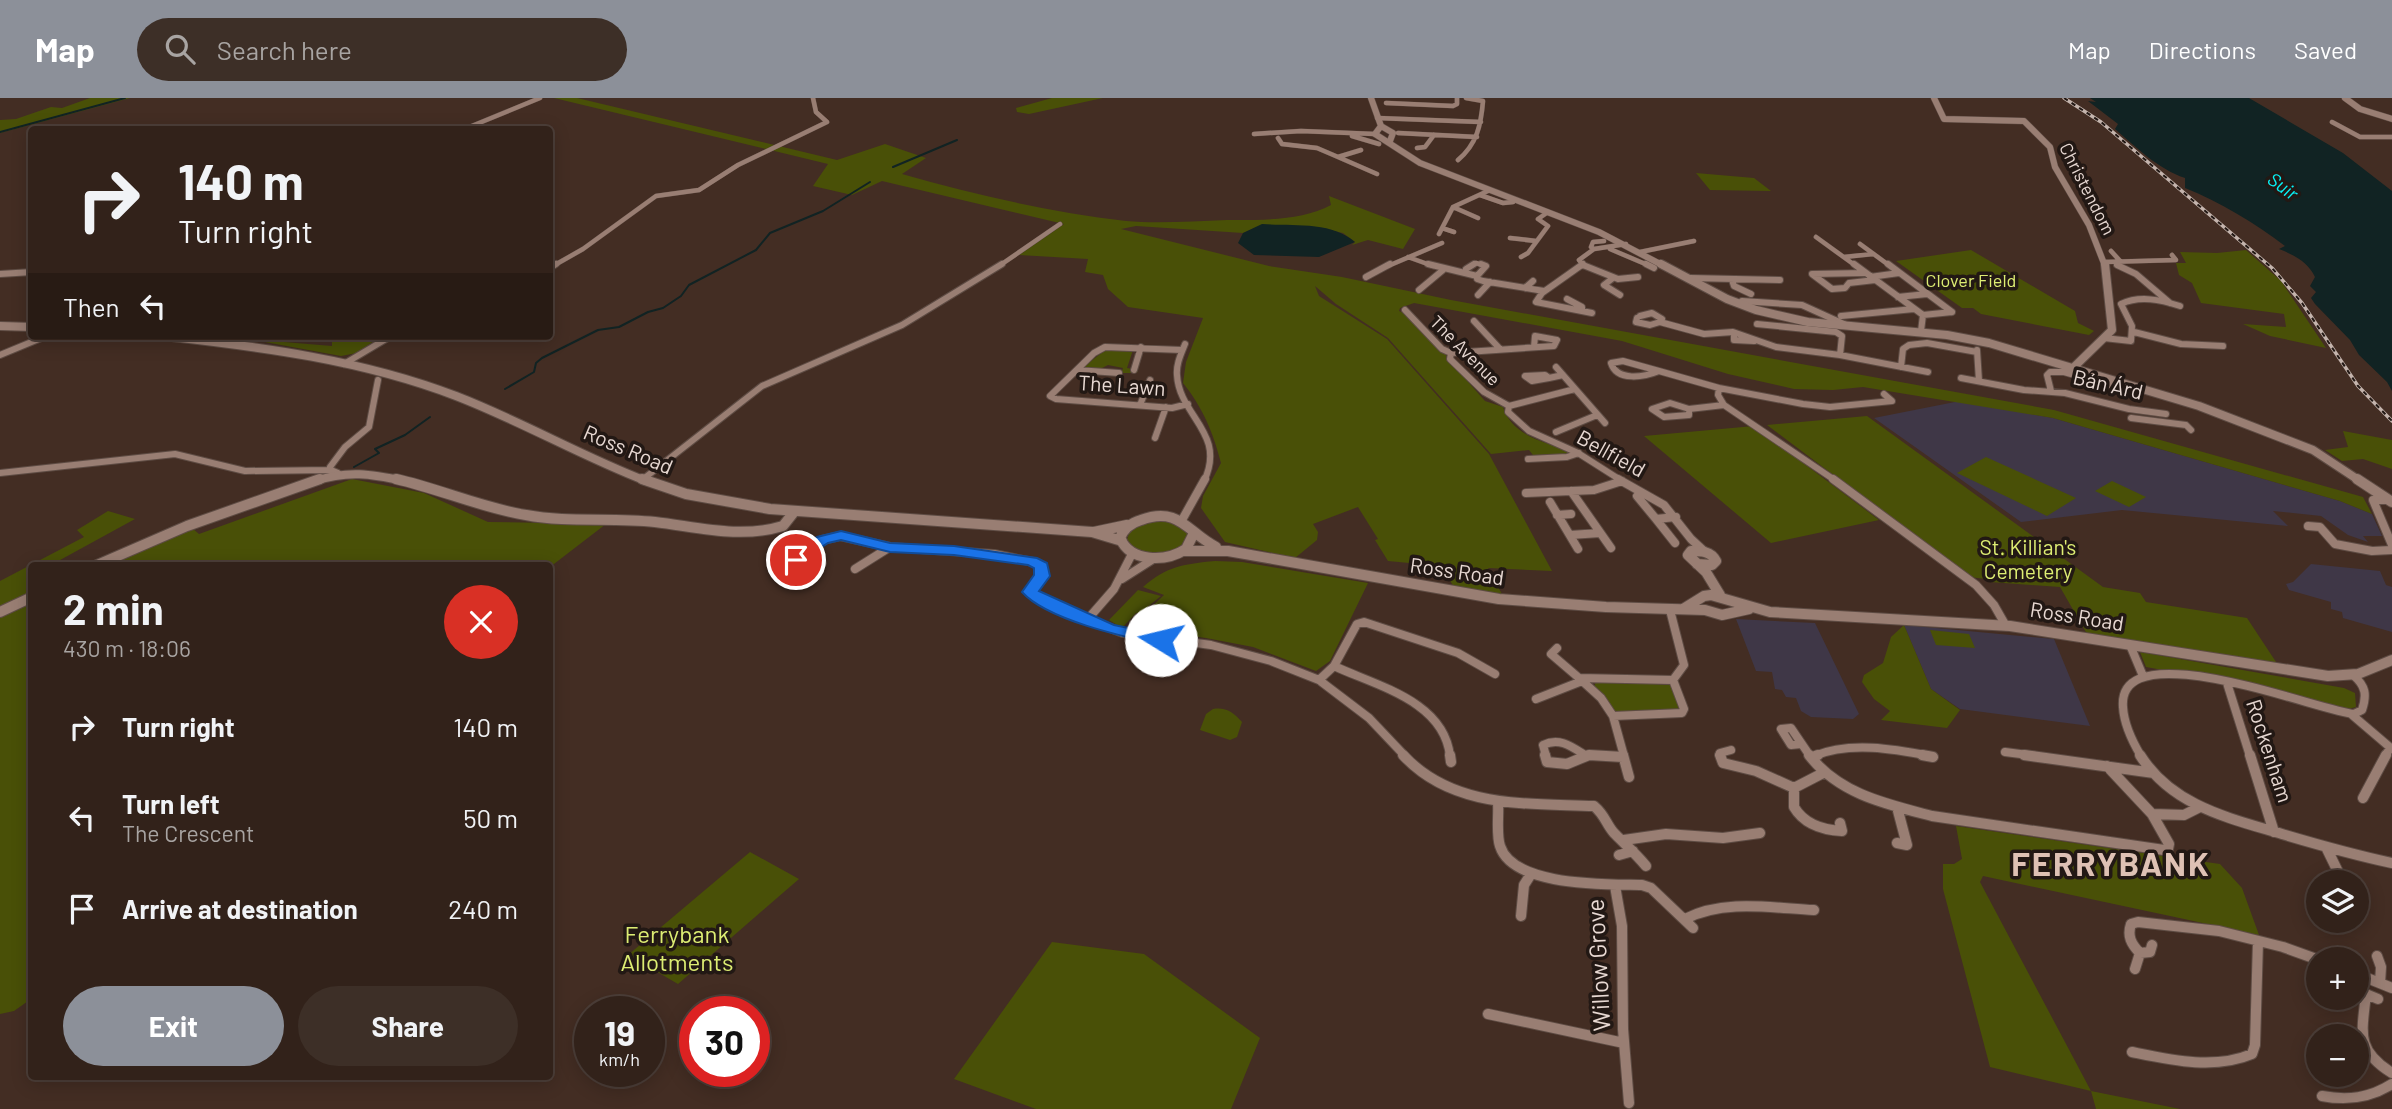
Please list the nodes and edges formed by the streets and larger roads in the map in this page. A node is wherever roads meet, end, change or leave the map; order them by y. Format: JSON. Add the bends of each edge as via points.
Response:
{"nodes":[{"id":1,"x":540,"y":98,"type":"edge"},
{"id":2,"x":813,"y":98,"type":"edge"},
{"id":3,"x":1371,"y":98,"type":"edge"},
{"id":4,"x":1457,"y":98,"type":"edge"},
{"id":5,"x":1466,"y":98,"type":"edge"},
{"id":6,"x":1934,"y":98,"type":"edge"},
{"id":7,"x":2345,"y":98,"type":"edge"},
{"id":8,"x":1386,"y":103,"type":"dead end"},
{"id":9,"x":1377,"y":118,"type":"junction"},
{"id":10,"x":2392,"y":119,"type":"edge"},
{"id":11,"x":2332,"y":121,"type":"dead end"},
{"id":12,"x":1481,"y":122,"type":"junction"},
{"id":13,"x":472,"y":126,"type":"edge"},
{"id":14,"x":1254,"y":134,"type":"dead end"},
{"id":15,"x":1324,"y":135,"type":"junction"},
{"id":16,"x":1382,"y":135,"type":"junction"},
{"id":17,"x":1434,"y":135,"type":"junction"},
{"id":18,"x":1477,"y":137,"type":"junction"},
{"id":19,"x":2392,"y":137,"type":"edge"},
{"id":20,"x":1278,"y":138,"type":"dead end"},
{"id":21,"x":1417,"y":148,"type":"dead end"},
{"id":22,"x":1361,"y":150,"type":"dead end"},
{"id":23,"x":1338,"y":157,"type":"junction"},
{"id":24,"x":1458,"y":160,"type":"dead end"},
{"id":25,"x":1377,"y":174,"type":"dead end"},
{"id":26,"x":1490,"y":190,"type":"junction"},
{"id":27,"x":1480,"y":195,"type":"junction"},
{"id":28,"x":1513,"y":202,"type":"dead end"},
{"id":29,"x":1453,"y":208,"type":"junction"},
{"id":30,"x":1549,"y":212,"type":"junction"},
{"id":31,"x":1478,"y":218,"type":"dead end"},
{"id":32,"x":1060,"y":224,"type":"dead end"},
{"id":33,"x":1454,"y":232,"type":"dead end"},
{"id":34,"x":1816,"y":237,"type":"dead end"},
{"id":35,"x":1510,"y":238,"type":"dead end"},
{"id":36,"x":1536,"y":241,"type":"junction"},
{"id":37,"x":1604,"y":241,"type":"dead end"},
{"id":38,"x":1694,"y":241,"type":"dead end"},
{"id":39,"x":1442,"y":243,"type":"dead end"},
{"id":40,"x":1824,"y":243,"type":"junction"},
{"id":41,"x":1626,"y":244,"type":"junction"},
{"id":42,"x":1809,"y":244,"type":"dead end"},
{"id":43,"x":1860,"y":244,"type":"dead end"},
{"id":44,"x":1594,"y":249,"type":"junction"},
{"id":45,"x":1610,"y":249,"type":"junction"},
{"id":46,"x":1640,"y":251,"type":"junction"},
{"id":47,"x":2111,"y":251,"type":"dead end"},
{"id":48,"x":1873,"y":254,"type":"junction"},
{"id":49,"x":2172,"y":255,"type":"dead end"},
{"id":50,"x":1408,"y":257,"type":"junction"},
{"id":51,"x":1521,"y":257,"type":"dead end"},
{"id":52,"x":1844,"y":257,"type":"junction"},
{"id":53,"x":2108,"y":262,"type":"junction"},
{"id":54,"x":2121,"y":262,"type":"junction"},
{"id":55,"x":1583,"y":265,"type":"junction"},
{"id":56,"x":553,"y":266,"type":"edge"},
{"id":57,"x":1654,"y":268,"type":"dead end"},
{"id":58,"x":1466,"y":269,"type":"dead end"},
{"id":59,"x":1443,"y":270,"type":"junction"},
{"id":60,"x":28,"y":272,"type":"edge"},
{"id":61,"x":0,"y":274,"type":"edge"},
{"id":62,"x":1899,"y":274,"type":"junction"},
{"id":63,"x":1477,"y":276,"type":"junction"},
{"id":64,"x":1870,"y":276,"type":"junction"},
{"id":65,"x":1366,"y":277,"type":"dead end"},
{"id":66,"x":1638,"y":277,"type":"dead end"},
{"id":67,"x":1613,"y":278,"type":"junction"},
{"id":68,"x":1690,"y":278,"type":"junction"},
{"id":69,"x":1732,"y":280,"type":"junction"},
{"id":70,"x":1780,"y":280,"type":"dead end"},
{"id":71,"x":1533,"y":281,"type":"dead end"},
{"id":72,"x":1490,"y":282,"type":"junction"},
{"id":73,"x":1525,"y":288,"type":"junction"},
{"id":74,"x":1419,"y":290,"type":"dead end"},
{"id":75,"x":1544,"y":291,"type":"junction"},
{"id":76,"x":1927,"y":294,"type":"junction"},
{"id":77,"x":1478,"y":295,"type":"dead end"},
{"id":78,"x":1620,"y":295,"type":"dead end"},
{"id":79,"x":1751,"y":295,"type":"dead end"},
{"id":80,"x":1898,"y":297,"type":"junction"},
{"id":81,"x":1567,"y":299,"type":"dead end"},
{"id":82,"x":1742,"y":301,"type":"dead end"},
{"id":83,"x":2170,"y":303,"type":"junction"},
{"id":84,"x":2180,"y":306,"type":"dead end"},
{"id":85,"x":1914,"y":309,"type":"junction"},
{"id":86,"x":1405,"y":310,"type":"dead end"},
{"id":87,"x":1582,"y":311,"type":"junction"},
{"id":88,"x":1592,"y":313,"type":"dead end"},
{"id":89,"x":1841,"y":316,"type":"dead end"},
{"id":90,"x":1923,"y":316,"type":"junction"},
{"id":91,"x":1474,"y":321,"type":"dead end"},
{"id":92,"x":1757,"y":324,"type":"dead end"},
{"id":93,"x":1661,"y":325,"type":"junction"},
{"id":94,"x":0,"y":326,"type":"edge"},
{"id":95,"x":1849,"y":326,"type":"junction"},
{"id":96,"x":28,"y":327,"type":"edge"},
{"id":97,"x":1921,"y":331,"type":"junction"},
{"id":98,"x":2134,"y":332,"type":"junction"},
{"id":99,"x":1734,"y":336,"type":"dead end"},
{"id":100,"x":2105,"y":338,"type":"junction"},
{"id":101,"x":36,"y":340,"type":"edge"},
{"id":102,"x":189,"y":340,"type":"edge"},
{"id":103,"x":384,"y":340,"type":"edge"},
{"id":104,"x":1977,"y":340,"type":"junction"},
{"id":105,"x":1754,"y":341,"type":"junction"},
{"id":106,"x":2223,"y":346,"type":"dead end"},
{"id":107,"x":1141,"y":347,"type":"junction"},
{"id":108,"x":1537,"y":347,"type":"dead end"},
{"id":109,"x":1500,"y":349,"type":"junction"},
{"id":110,"x":1977,"y":352,"type":"junction"},
{"id":111,"x":1451,"y":353,"type":"junction"},
{"id":112,"x":0,"y":355,"type":"edge"},
{"id":113,"x":1840,"y":355,"type":"junction"},
{"id":114,"x":344,"y":364,"type":"junction"},
{"id":115,"x":1556,"y":366,"type":"dead end"},
{"id":116,"x":1901,"y":367,"type":"junction"},
{"id":117,"x":2074,"y":367,"type":"junction"},
{"id":118,"x":1077,"y":370,"type":"junction"},
{"id":119,"x":1133,"y":370,"type":"dead end"},
{"id":120,"x":1659,"y":371,"type":"junction"},
{"id":121,"x":1928,"y":372,"type":"dead end"},
{"id":122,"x":1119,"y":373,"type":"dead end"},
{"id":123,"x":1563,"y":375,"type":"junction"},
{"id":124,"x":1549,"y":378,"type":"dead end"},
{"id":125,"x":1961,"y":378,"type":"dead end"},
{"id":126,"x":378,"y":380,"type":"dead end"},
{"id":127,"x":1150,"y":380,"type":"dead end"},
{"id":128,"x":1979,"y":381,"type":"junction"},
{"id":129,"x":2113,"y":386,"type":"dead end"},
{"id":130,"x":1719,"y":388,"type":"junction"},
{"id":131,"x":1575,"y":389,"type":"junction"},
{"id":132,"x":1146,"y":390,"type":"junction"},
{"id":133,"x":1158,"y":391,"type":"dead end"},
{"id":134,"x":2051,"y":391,"type":"junction"},
{"id":135,"x":1884,"y":394,"type":"dead end"},
{"id":136,"x":1188,"y":404,"type":"junction"},
{"id":137,"x":1140,"y":405,"type":"junction"},
{"id":138,"x":1724,"y":405,"type":"junction"},
{"id":139,"x":1508,"y":406,"type":"junction"},
{"id":140,"x":1166,"y":407,"type":"junction"},
{"id":141,"x":1689,"y":409,"type":"junction"},
{"id":142,"x":1597,"y":415,"type":"junction"},
{"id":143,"x":2162,"y":416,"type":"junction"},
{"id":144,"x":2131,"y":418,"type":"dead end"},
{"id":145,"x":1605,"y":423,"type":"dead end"},
{"id":146,"x":2191,"y":430,"type":"dead end"},
{"id":147,"x":1556,"y":432,"type":"dead end"},
{"id":148,"x":1156,"y":438,"type":"dead end"},
{"id":149,"x":1579,"y":453,"type":"junction"},
{"id":150,"x":1525,"y":458,"type":"dead end"},
{"id":151,"x":334,"y":472,"type":"junction"},
{"id":152,"x":0,"y":473,"type":"edge"},
{"id":153,"x":642,"y":480,"type":"junction"},
{"id":154,"x":1622,"y":481,"type":"junction"},
{"id":155,"x":1571,"y":491,"type":"junction"},
{"id":156,"x":1526,"y":493,"type":"dead end"},
{"id":157,"x":1637,"y":496,"type":"dead end"},
{"id":158,"x":1552,"y":498,"type":"junction"},
{"id":159,"x":2390,"y":501,"type":"edge"},
{"id":160,"x":1187,"y":506,"type":"junction"},
{"id":161,"x":794,"y":512,"type":"junction"},
{"id":162,"x":1571,"y":513,"type":"dead end"},
{"id":163,"x":1557,"y":515,"type":"junction"},
{"id":164,"x":1164,"y":516,"type":"junction"},
{"id":165,"x":1676,"y":517,"type":"junction"},
{"id":166,"x":1656,"y":519,"type":"junction"},
{"id":167,"x":1182,"y":520,"type":"junction"},
{"id":168,"x":1127,"y":526,"type":"junction"},
{"id":169,"x":2308,"y":526,"type":"dead end"},
{"id":170,"x":1091,"y":532,"type":"junction"},
{"id":171,"x":1194,"y":533,"type":"junction"},
{"id":172,"x":1600,"y":533,"type":"junction"},
{"id":173,"x":1570,"y":535,"type":"junction"},
{"id":174,"x":1122,"y":541,"type":"junction"},
{"id":175,"x":1675,"y":543,"type":"dead end"},
{"id":176,"x":890,"y":547,"type":"junction"},
{"id":177,"x":1691,"y":547,"type":"junction"},
{"id":178,"x":1611,"y":548,"type":"dead end"},
{"id":179,"x":2392,"y":548,"type":"edge"},
{"id":180,"x":1578,"y":549,"type":"dead end"},
{"id":181,"x":1185,"y":551,"type":"junction"},
{"id":182,"x":1228,"y":551,"type":"junction"},
{"id":183,"x":1133,"y":552,"type":"junction"},
{"id":184,"x":1155,"y":558,"type":"junction"},
{"id":185,"x":104,"y":562,"type":"edge"},
{"id":186,"x":822,"y":563,"type":"dead end"},
{"id":187,"x":855,"y":569,"type":"dead end"},
{"id":188,"x":1711,"y":576,"type":"junction"},
{"id":189,"x":1122,"y":579,"type":"junction"},
{"id":190,"x":1720,"y":595,"type":"junction"},
{"id":191,"x":28,"y":599,"type":"edge"},
{"id":192,"x":1703,"y":602,"type":"junction"},
{"id":193,"x":1732,"y":608,"type":"junction"},
{"id":194,"x":1670,"y":610,"type":"junction"},
{"id":195,"x":0,"y":612,"type":"edge"},
{"id":196,"x":1087,"y":620,"type":"junction"},
{"id":197,"x":2006,"y":626,"type":"junction"},
{"id":198,"x":2130,"y":645,"type":"junction"},
{"id":199,"x":1557,"y":648,"type":"dead end"},
{"id":200,"x":2391,"y":662,"type":"edge"},
{"id":201,"x":1334,"y":666,"type":"junction"},
{"id":202,"x":1495,"y":674,"type":"dead end"},
{"id":203,"x":2353,"y":675,"type":"junction"},
{"id":204,"x":2143,"y":676,"type":"junction"},
{"id":205,"x":1319,"y":680,"type":"junction"},
{"id":206,"x":1581,"y":680,"type":"junction"},
{"id":207,"x":1673,"y":680,"type":"junction"},
{"id":208,"x":2227,"y":683,"type":"junction"},
{"id":209,"x":1536,"y":699,"type":"dead end"},
{"id":210,"x":2351,"y":714,"type":"junction"},
{"id":211,"x":1613,"y":716,"type":"junction"},
{"id":212,"x":1801,"y":744,"type":"dead end"},
{"id":213,"x":2391,"y":749,"type":"edge"},
{"id":214,"x":1731,"y":750,"type":"dead end"},
{"id":215,"x":2005,"y":752,"type":"dead end"},
{"id":216,"x":1585,"y":755,"type":"dead end"},
{"id":217,"x":1623,"y":757,"type":"junction"},
{"id":218,"x":1813,"y":757,"type":"junction"},
{"id":219,"x":1933,"y":757,"type":"dead end"},
{"id":220,"x":1451,"y":762,"type":"dead end"},
{"id":221,"x":2107,"y":766,"type":"junction"},
{"id":222,"x":1825,"y":772,"type":"junction"},
{"id":223,"x":2154,"y":773,"type":"junction"},
{"id":224,"x":1629,"y":777,"type":"dead end"},
{"id":225,"x":1794,"y":788,"type":"junction"},
{"id":226,"x":2363,"y":798,"type":"dead end"},
{"id":227,"x":1499,"y":802,"type":"junction"},
{"id":228,"x":1897,"y":807,"type":"junction"},
{"id":229,"x":2200,"y":807,"type":"junction"},
{"id":230,"x":2152,"y":814,"type":"junction"},
{"id":231,"x":1840,"y":823,"type":"dead end"},
{"id":232,"x":1728,"y":825,"type":"dead end"},
{"id":233,"x":2274,"y":832,"type":"junction"},
{"id":234,"x":1759,"y":833,"type":"dead end"},
{"id":235,"x":1733,"y":836,"type":"junction"},
{"id":236,"x":1624,"y":840,"type":"junction"},
{"id":237,"x":1897,"y":843,"type":"dead end"},
{"id":238,"x":2326,"y":847,"type":"junction"},
{"id":239,"x":1633,"y":851,"type":"junction"},
{"id":240,"x":1619,"y":855,"type":"dead end"},
{"id":241,"x":2392,"y":863,"type":"edge"},
{"id":242,"x":1646,"y":866,"type":"dead end"},
{"id":243,"x":2337,"y":870,"type":"edge"},
{"id":244,"x":1531,"y":874,"type":"junction"},
{"id":245,"x":1615,"y":886,"type":"junction"},
{"id":246,"x":1814,"y":909,"type":"dead end"},
{"id":247,"x":1521,"y":916,"type":"dead end"},
{"id":248,"x":1685,"y":919,"type":"junction"},
{"id":249,"x":1693,"y":928,"type":"dead end"},
{"id":250,"x":2258,"y":941,"type":"junction"},
{"id":251,"x":2152,"y":944,"type":"dead end"},
{"id":252,"x":2140,"y":953,"type":"junction"},
{"id":253,"x":2306,"y":956,"type":"edge"},
{"id":254,"x":2377,"y":956,"type":"dead end"},
{"id":255,"x":2135,"y":969,"type":"dead end"},
{"id":256,"x":2369,"y":979,"type":"edge"},
{"id":257,"x":2379,"y":983,"type":"junction"},
{"id":258,"x":2392,"y":988,"type":"edge"},
{"id":259,"x":2378,"y":999,"type":"dead end"},
{"id":260,"x":1488,"y":1014,"type":"dead end"},
{"id":261,"x":1624,"y":1043,"type":"junction"},
{"id":262,"x":2132,"y":1052,"type":"dead end"},
{"id":263,"x":2392,"y":1073,"type":"edge"},
{"id":264,"x":2392,"y":1084,"type":"edge"},
{"id":265,"x":2322,"y":1096,"type":"dead end"},
{"id":266,"x":1629,"y":1103,"type":"dead end"}],
"edges":[{"from":1,"to":13,"type":"street"},
{"from":2,"to":56,"type":"street","via":[[816,112],[827,122],[699,190],[656,196]]},
{"from":3,"to":9,"type":"street"},
{"from":4,"to":8,"type":"street","via":[[1453,106]]},
{"from":5,"to":12,"type":"street","via":[[1483,101]]},
{"from":6,"to":53,"type":"street","name":"Christendom","via":[[1941,117],[1949,121],[2024,121],[2050,147],[2055,167]]},
{"from":7,"to":10,"type":"street","via":[[2360,109]]},
{"from":9,"to":12,"type":"street"},
{"from":9,"to":16,"type":"street"},
{"from":11,"to":19,"type":"street","via":[[2360,137]]},
{"from":12,"to":18,"type":"street"},
{"from":14,"to":15,"type":"street"},
{"from":15,"to":16,"type":"street"},
{"from":15,"to":16,"type":"street"},
{"from":16,"to":17,"type":"street"},
{"from":16,"to":26,"type":"street","via":[[1420,163]]},
{"from":17,"to":18,"type":"street"},
{"from":17,"to":21,"type":"street","via":[[1425,147]]},
{"from":18,"to":24,"type":"street"},
{"from":20,"to":23,"type":"street","via":[[1282,144],[1319,146]]},
{"from":22,"to":23,"type":"street"},
{"from":23,"to":25,"type":"street"},
{"from":26,"to":27,"type":"street"},
{"from":26,"to":30,"type":"street"},
{"from":27,"to":28,"type":"street"},
{"from":27,"to":29,"type":"street"},
{"from":29,"to":31,"type":"street"},
{"from":29,"to":33,"type":"street","via":[[1441,231]]},
{"from":30,"to":36,"type":"street","via":[[1538,217],[1548,226]]},
{"from":30,"to":41,"type":"street"},
{"from":32,"to":153,"type":"street","via":[[981,279],[902,325],[762,386]]},
{"from":34,"to":40,"type":"street"},
{"from":35,"to":36,"type":"street"},
{"from":36,"to":51,"type":"street"},
{"from":37,"to":44,"type":"street","via":[[1593,242]]},
{"from":38,"to":46,"type":"street"},
{"from":39,"to":50,"type":"street"},
{"from":40,"to":42,"type":"street"},
{"from":40,"to":52,"type":"street"},
{"from":41,"to":45,"type":"street"},
{"from":41,"to":46,"type":"street"},
{"from":43,"to":48,"type":"street"},
{"from":44,"to":45,"type":"street"},
{"from":44,"to":55,"type":"street","via":[[1580,257]]},
{"from":45,"to":57,"type":"street"},
{"from":46,"to":68,"type":"street"},
{"from":47,"to":54,"type":"street"},
{"from":48,"to":52,"type":"street"},
{"from":48,"to":62,"type":"street"},
{"from":49,"to":54,"type":"street","via":[[2176,260]]},
{"from":50,"to":59,"type":"street"},
{"from":50,"to":65,"type":"street"},
{"from":52,"to":64,"type":"street"},
{"from":53,"to":54,"type":"street"},
{"from":53,"to":83,"type":"street","via":[[2136,274]]},
{"from":53,"to":100,"type":"street","name":"Christendom","via":[[2112,330]]},
{"from":55,"to":67,"type":"street"},
{"from":55,"to":75,"type":"street"},
{"from":58,"to":63,"type":"street","via":[[1476,263],[1488,265]]},
{"from":59,"to":63,"type":"street"},
{"from":59,"to":74,"type":"street"},
{"from":60,"to":61,"type":"street"},
{"from":62,"to":64,"type":"street"},
{"from":62,"to":76,"type":"street"},
{"from":63,"to":72,"type":"street"},
{"from":64,"to":64,"type":"street","via":[[1832,289],[1812,274]]},
{"from":64,"to":80,"type":"street"},
{"from":66,"to":67,"type":"street"},
{"from":67,"to":78,"type":"street","via":[[1604,285]]},
{"from":68,"to":69,"type":"street"},
{"from":68,"to":95,"type":"street","via":[[1766,314]]},
{"from":69,"to":70,"type":"street"},
{"from":69,"to":79,"type":"street"},
{"from":71,"to":73,"type":"street"},
{"from":72,"to":73,"type":"street"},
{"from":72,"to":77,"type":"street"},
{"from":73,"to":75,"type":"street"},
{"from":75,"to":87,"type":"street","via":[[1536,303]]},
{"from":76,"to":80,"type":"street"},
{"from":76,"to":90,"type":"street","via":[[1952,312]]},
{"from":80,"to":85,"type":"street"},
{"from":81,"to":87,"type":"street"},
{"from":82,"to":95,"type":"street","via":[[1802,304]]},
{"from":83,"to":84,"type":"street"},
{"from":83,"to":98,"type":"street","via":[[2122,302]]},
{"from":85,"to":89,"type":"street"},
{"from":85,"to":90,"type":"street"},
{"from":86,"to":111,"type":"street","name":"The Avenue"},
{"from":87,"to":88,"type":"street"},
{"from":90,"to":97,"type":"street"},
{"from":91,"to":109,"type":"street"},
{"from":92,"to":113,"type":"street","via":[[1836,332],[1842,336]]},
{"from":93,"to":93,"type":"street","via":[[1662,319],[1652,313],[1636,322]]},
{"from":93,"to":105,"type":"street","via":[[1704,334],[1743,334]]},
{"from":94,"to":96,"type":"street"},
{"from":95,"to":97,"type":"street"},
{"from":97,"to":104,"type":"street"},
{"from":98,"to":100,"type":"street","via":[[2131,341]]},
{"from":98,"to":106,"type":"street","via":[[2181,344]]},
{"from":99,"to":105,"type":"street","via":[[1734,340]]},
{"from":100,"to":117,"type":"street"},
{"from":101,"to":112,"type":"street"},
{"from":102,"to":114,"type":"street","name":"Ross Road"},
{"from":103,"to":114,"type":"street"},
{"from":104,"to":110,"type":"street"},
{"from":104,"to":117,"type":"street"},
{"from":105,"to":113,"type":"street"},
{"from":107,"to":118,"type":"street","name":"The Lawn","via":[[1105,347]]},
{"from":107,"to":119,"type":"street"},
{"from":107,"to":136,"type":"street","name":"The Lawn","via":[[1184,347],[1176,364],[1176,383]]},
{"from":108,"to":109,"type":"street"},
{"from":109,"to":111,"type":"street"},
{"from":110,"to":116,"type":"street","via":[[1910,344],[1903,349]]},
{"from":110,"to":128,"type":"street"},
{"from":111,"to":139,"type":"street","name":"The Avenue","via":[[1450,359],[1479,388]]},
{"from":113,"to":116,"type":"street"},
{"from":114,"to":153,"type":"street","name":"Ross Road","via":[[452,394]]},
{"from":115,"to":123,"type":"street"},
{"from":116,"to":121,"type":"street"},
{"from":117,"to":159,"type":"street","via":[[2209,409],[2320,454]]},
{"from":118,"to":122,"type":"street","name":"The Lawn"},
{"from":118,"to":137,"type":"street","name":"The Lawn","via":[[1051,398]]},
{"from":120,"to":120,"type":"street","via":[[1624,376],[1611,363],[1623,361]]},
{"from":120,"to":130,"type":"street"},
{"from":123,"to":124,"type":"street"},
{"from":123,"to":131,"type":"street"},
{"from":125,"to":128,"type":"street","name":"Bán Árd"},
{"from":126,"to":151,"type":"street","via":[[369,427],[345,447],[330,467]]},
{"from":127,"to":132,"type":"street"},
{"from":128,"to":134,"type":"street","name":"Bán Árd"},
{"from":129,"to":134,"type":"street","via":[[2050,372]]},
{"from":130,"to":135,"type":"street","via":[[1820,406],[1892,401]]},
{"from":130,"to":138,"type":"street"},
{"from":131,"to":139,"type":"street"},
{"from":131,"to":142,"type":"street"},
{"from":132,"to":133,"type":"street"},
{"from":132,"to":137,"type":"street"},
{"from":134,"to":143,"type":"street","name":"Bán Árd"},
{"from":136,"to":140,"type":"street","name":"The Lawn"},
{"from":136,"to":160,"type":"street","via":[[1204,429],[1210,462]]},
{"from":137,"to":140,"type":"street","name":"The Lawn"},
{"from":138,"to":141,"type":"street"},
{"from":138,"to":197,"type":"street","via":[[1967,578],[1990,600]]},
{"from":139,"to":149,"type":"street","name":"Bellfield","via":[[1526,432]]},
{"from":140,"to":148,"type":"street"},
{"from":141,"to":141,"type":"street","via":[[1689,415],[1670,418],[1652,409],[1673,403]]},
{"from":142,"to":145,"type":"street"},
{"from":142,"to":147,"type":"street"},
{"from":143,"to":144,"type":"street","name":"Bán Árd"},
{"from":143,"to":146,"type":"street","name":"Bán Árd"},
{"from":149,"to":150,"type":"street"},
{"from":149,"to":154,"type":"street","name":"Bellfield"},
{"from":151,"to":152,"type":"street","via":[[245,471],[175,454]]},
{"from":151,"to":161,"type":"street","via":[[395,478],[535,516],[754,531],[783,526]]},
{"from":151,"to":185,"type":"street"},
{"from":153,"to":161,"type":"street","name":"Ross Road","via":[[716,501]]},
{"from":154,"to":155,"type":"street","via":[[1605,488]]},
{"from":154,"to":165,"type":"street","name":"Bellfield","via":[[1660,501]]},
{"from":155,"to":158,"type":"street"},
{"from":155,"to":172,"type":"street"},
{"from":156,"to":158,"type":"street"},
{"from":157,"to":166,"type":"street"},
{"from":158,"to":163,"type":"street"},
{"from":159,"to":179,"type":"street","via":[[2374,500],[2374,508]]},
{"from":160,"to":164,"type":"street"},
{"from":160,"to":167,"type":"street"},
{"from":161,"to":170,"type":"street","name":"Ross Road"},
{"from":162,"to":163,"type":"street"},
{"from":163,"to":173,"type":"street"},
{"from":164,"to":167,"type":"street"},
{"from":164,"to":168,"type":"street","via":[[1143,517]]},
{"from":165,"to":166,"type":"street"},
{"from":165,"to":177,"type":"street","name":"Bellfield"},
{"from":166,"to":175,"type":"street"},
{"from":167,"to":171,"type":"street"},
{"from":168,"to":170,"type":"street"},
{"from":168,"to":174,"type":"street"},
{"from":169,"to":179,"type":"street","via":[[2320,527],[2335,544],[2372,551]]},
{"from":170,"to":174,"type":"street"},
{"from":171,"to":181,"type":"street","via":[[1193,543]]},
{"from":171,"to":182,"type":"street","via":[[1205,543]]},
{"from":172,"to":173,"type":"street"},
{"from":172,"to":178,"type":"street"},
{"from":173,"to":180,"type":"street"},
{"from":174,"to":183,"type":"street"},
{"from":176,"to":186,"type":"street","via":[[835,536],[796,560],[816,567]]},
{"from":176,"to":187,"type":"street"},
{"from":176,"to":196,"type":"street","via":[[1032,561],[1041,566],[1042,576],[1030,592]]},
{"from":177,"to":188,"type":"street","via":[[1688,558]]},
{"from":177,"to":188,"type":"street","via":[[1714,557]]},
{"from":181,"to":182,"type":"street"},
{"from":181,"to":184,"type":"street"},
{"from":182,"to":194,"type":"street","name":"Ross Road","via":[[1471,595]]},
{"from":183,"to":184,"type":"street"},
{"from":183,"to":189,"type":"street"},
{"from":184,"to":189,"type":"street"},
{"from":188,"to":190,"type":"street"},
{"from":188,"to":192,"type":"street"},
{"from":189,"to":196,"type":"street"},
{"from":190,"to":192,"type":"street"},
{"from":190,"to":193,"type":"street"},
{"from":191,"to":195,"type":"street"},
{"from":192,"to":193,"type":"street","name":"Ross Road","via":[[1716,614]]},
{"from":192,"to":194,"type":"street","name":"Ross Road"},
{"from":193,"to":197,"type":"street","name":"Ross Road"},
{"from":194,"to":207,"type":"street","via":[[1684,664]]},
{"from":196,"to":205,"type":"street","via":[[1143,638],[1245,653]]},
{"from":197,"to":198,"type":"street","name":"Ross Road"},
{"from":198,"to":203,"type":"street","name":"Ross Road","via":[[2290,671]]},
{"from":198,"to":204,"type":"street"},
{"from":199,"to":206,"type":"street","via":[[1550,654]]},
{"from":200,"to":203,"type":"street","name":"Ross Road"},
{"from":201,"to":202,"type":"street","via":[[1357,624],[1364,622],[1458,653]]},
{"from":201,"to":205,"type":"street"},
{"from":201,"to":220,"type":"street","via":[[1410,700],[1431,715],[1444,729]]},
{"from":203,"to":210,"type":"street","via":[[2367,692],[2362,710]]},
{"from":204,"to":208,"type":"street","name":"Rockenham","via":[[2174,675]]},
{"from":204,"to":223,"type":"street","name":"Rockenham","via":[[2127,687],[2123,708],[2132,742]]},
{"from":205,"to":227,"type":"street","via":[[1370,718],[1419,772],[1461,794]]},
{"from":206,"to":207,"type":"street"},
{"from":206,"to":209,"type":"street"},
{"from":206,"to":211,"type":"street"},
{"from":207,"to":211,"type":"street","via":[[1682,713]]},
{"from":208,"to":210,"type":"street","name":"Rockenham"},
{"from":208,"to":233,"type":"street","name":"Rockenham"},
{"from":210,"to":213,"type":"street","name":"Rockenham"},
{"from":211,"to":217,"type":"street"},
{"from":212,"to":218,"type":"street"},
{"from":213,"to":226,"type":"street","name":"Rockenham"},
{"from":214,"to":225,"type":"street","via":[[1720,752],[1723,763]]},
{"from":215,"to":221,"type":"street"},
{"from":216,"to":217,"type":"street"},
{"from":217,"to":224,"type":"street"},
{"from":218,"to":219,"type":"street","via":[[1825,751],[1864,749]]},
{"from":218,"to":222,"type":"street"},
{"from":221,"to":223,"type":"street"},
{"from":221,"to":230,"type":"street"},
{"from":222,"to":225,"type":"street"},
{"from":222,"to":228,"type":"street","via":[[1849,788]]},
{"from":223,"to":229,"type":"street","name":"Rockenham"},
{"from":225,"to":231,"type":"street","via":[[1792,806],[1801,817],[1834,831],[1842,831]]},
{"from":227,"to":236,"type":"street","via":[[1594,806]]},
{"from":227,"to":244,"type":"street","via":[[1500,847]]},
{"from":228,"to":230,"type":"street","via":[[1950,819],[2168,849]]},
{"from":228,"to":237,"type":"street","via":[[1907,845]]},
{"from":229,"to":230,"type":"street","via":[[2189,814]]},
{"from":229,"to":233,"type":"street","name":"Rockenham"},
{"from":232,"to":235,"type":"street"},
{"from":233,"to":238,"type":"street","name":"Rockenham"},
{"from":234,"to":235,"type":"street"},
{"from":235,"to":236,"type":"street","via":[[1666,834]]},
{"from":236,"to":239,"type":"street"},
{"from":238,"to":241,"type":"street","name":"Rockenham"},
{"from":238,"to":243,"type":"street"},
{"from":239,"to":240,"type":"street"},
{"from":239,"to":242,"type":"street"},
{"from":244,"to":245,"type":"street"},
{"from":244,"to":247,"type":"street","via":[[1524,886]]},
{"from":245,"to":248,"type":"street","via":[[1632,883],[1651,888]]},
{"from":245,"to":261,"type":"street","name":"Willow Grove","via":[[1622,909]]},
{"from":246,"to":248,"type":"street","via":[[1718,909]]},
{"from":248,"to":249,"type":"street"},
{"from":250,"to":252,"type":"street","via":[[2218,931],[2138,922],[2129,930]]},
{"from":250,"to":253,"type":"street"},
{"from":250,"to":262,"type":"street","via":[[2252,1054],[2217,1062]]},
{"from":251,"to":252,"type":"street","via":[[2150,952]]},
{"from":252,"to":255,"type":"street"},
{"from":254,"to":257,"type":"street"},
{"from":256,"to":257,"type":"street"},
{"from":257,"to":258,"type":"street"},
{"from":259,"to":263,"type":"street","via":[[2366,994],[2362,1045],[2372,1061]]},
{"from":260,"to":261,"type":"street","name":"Willow Grove"},
{"from":261,"to":266,"type":"street","name":"Willow Grove"},
{"from":264,"to":265,"type":"street","via":[[2356,1100]]}]}
